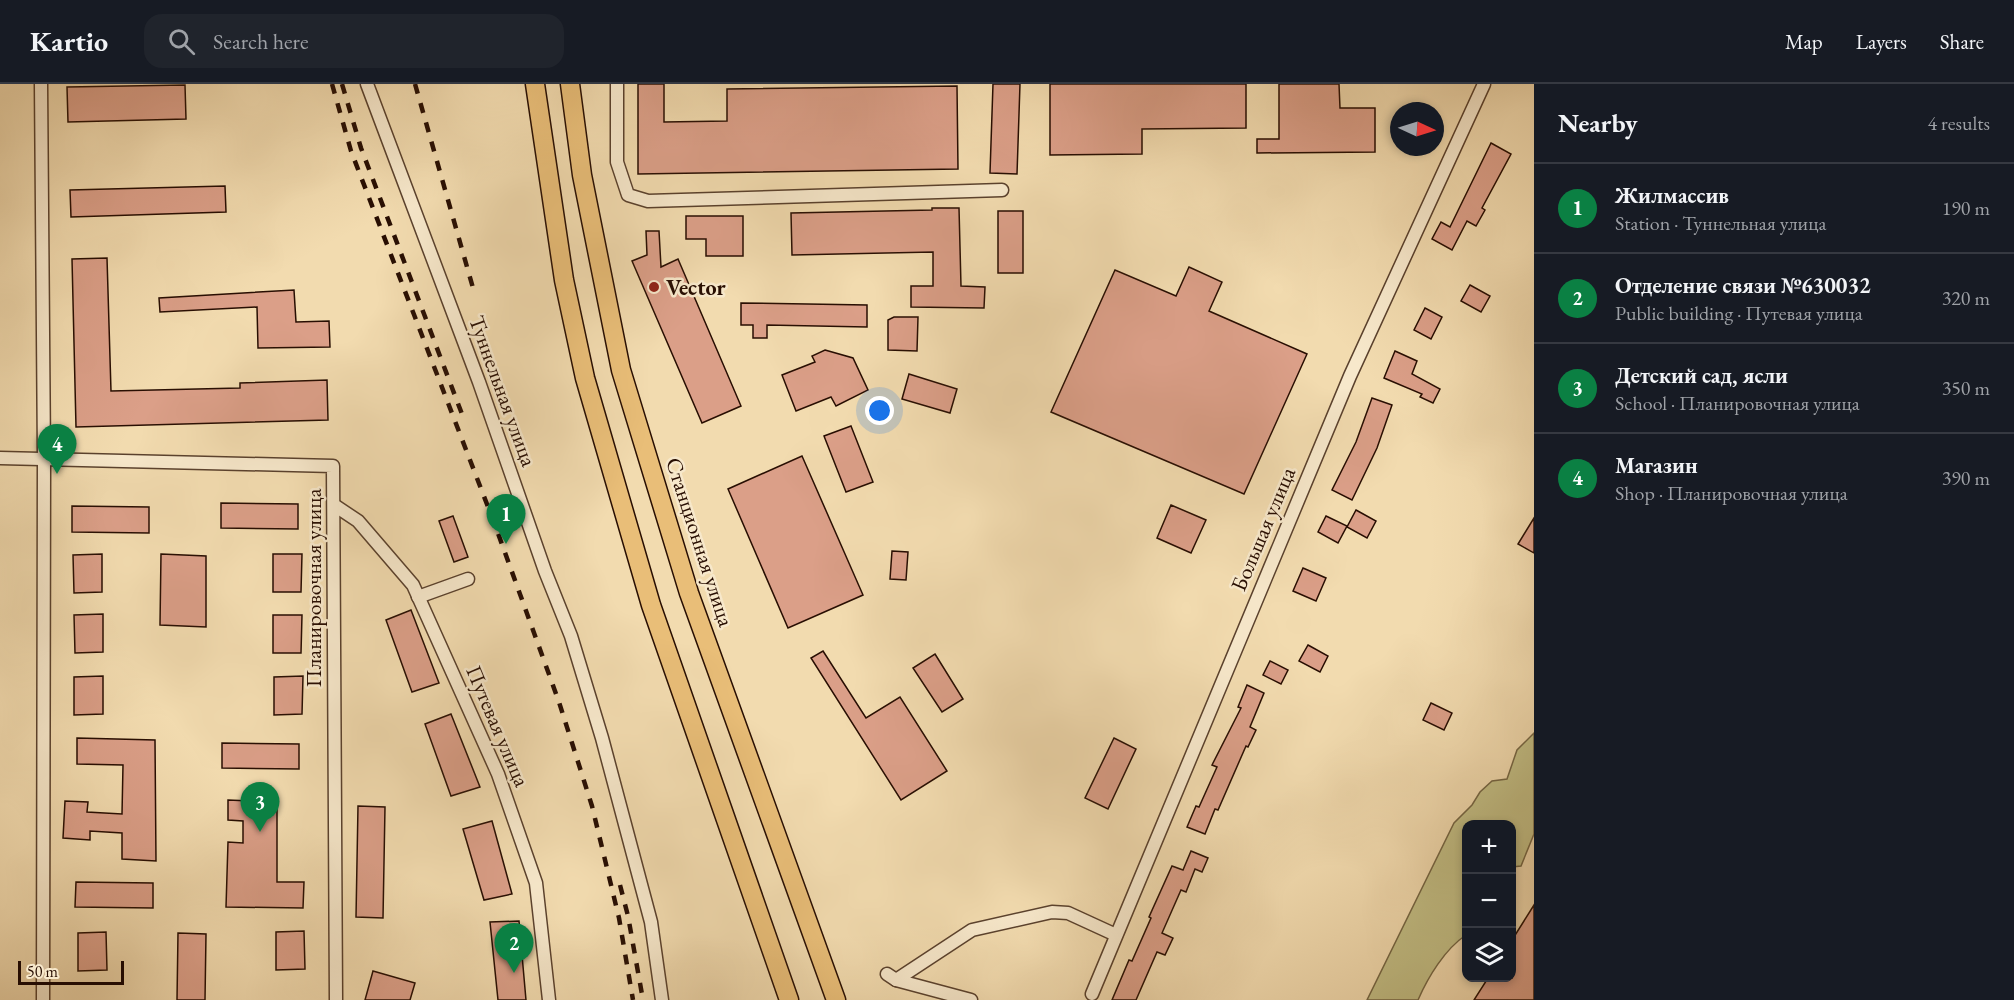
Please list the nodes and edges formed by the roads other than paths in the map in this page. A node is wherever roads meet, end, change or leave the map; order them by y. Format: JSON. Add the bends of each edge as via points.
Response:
{"nodes":[{"id":1,"x":41,"y":84,"type":"edge"},
{"id":2,"x":367,"y":84,"type":"edge"},
{"id":3,"x":535,"y":84,"type":"edge"},
{"id":4,"x":570,"y":84,"type":"edge"},
{"id":5,"x":617,"y":84,"type":"edge"},
{"id":6,"x":1484,"y":84,"type":"edge"},
{"id":7,"x":1002,"y":190,"type":"dead end"},
{"id":8,"x":0,"y":458,"type":"edge"},
{"id":9,"x":44,"y":458,"type":"junction"},
{"id":10,"x":334,"y":505,"type":"junction"},
{"id":11,"x":468,"y":579,"type":"dead end"},
{"id":12,"x":418,"y":597,"type":"junction"},
{"id":13,"x":1116,"y":935,"type":"junction"},
{"id":14,"x":1092,"y":994,"type":"dead end"},
{"id":15,"x":43,"y":1000,"type":"edge"},
{"id":16,"x":336,"y":1000,"type":"edge"},
{"id":17,"x":549,"y":1000,"type":"edge"},
{"id":18,"x":662,"y":1000,"type":"edge"},
{"id":19,"x":789,"y":1000,"type":"edge"},
{"id":20,"x":836,"y":1000,"type":"edge"},
{"id":21,"x":971,"y":1000,"type":"edge"}],
"edges":[{"from":1,"to":9,"type":"street"},
{"from":2,"to":18,"type":"street","name":"Туннельная улица","via":[[570,636],[651,922]]},
{"from":3,"to":19,"type":"main road","via":[[564,280],[585,378],[651,605]]},
{"from":4,"to":20,"type":"main road","name":"Станционная улица","via":[[582,175],[621,370],[689,593]]},
{"from":5,"to":7,"type":"street","via":[[617,162],[628,195],[648,201]]},
{"from":6,"to":13,"type":"street","name":"Большая улица","via":[[1350,376]]},
{"from":8,"to":9,"type":"street","name":"Планировочная улица"},
{"from":9,"to":10,"type":"street","name":"Планировочная улица","via":[[333,466]]},
{"from":9,"to":15,"type":"street"},
{"from":10,"to":12,"type":"street","name":"Путевая улица","via":[[358,521],[413,585]]},
{"from":10,"to":16,"type":"street","name":"Планировочная улица"},
{"from":11,"to":12,"type":"street"},
{"from":12,"to":17,"type":"street","name":"Путевая улица","via":[[498,774],[536,883]]},
{"from":13,"to":14,"type":"street","name":"Большая улица"},
{"from":13,"to":21,"type":"street","via":[[1068,913],[1052,912],[972,930],[892,977]]}]}
